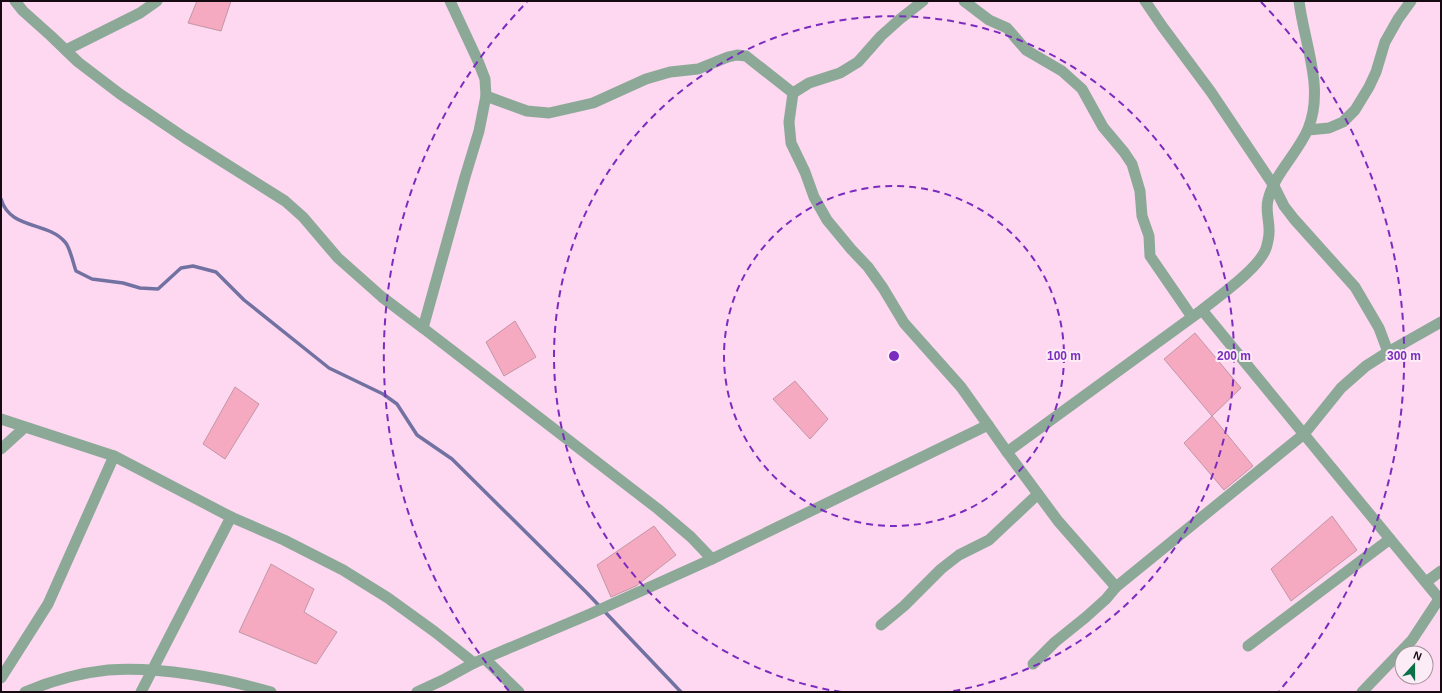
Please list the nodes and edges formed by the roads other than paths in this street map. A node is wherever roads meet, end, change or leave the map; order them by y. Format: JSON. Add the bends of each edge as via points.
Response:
{"nodes":[{"id":1,"x":15,"y":1,"type":"edge"},
{"id":2,"x":157,"y":1,"type":"edge"},
{"id":3,"x":450,"y":1,"type":"edge"},
{"id":4,"x":923,"y":1,"type":"edge"},
{"id":5,"x":964,"y":1,"type":"edge"},
{"id":6,"x":1146,"y":1,"type":"edge"},
{"id":7,"x":1299,"y":1,"type":"edge"},
{"id":8,"x":1411,"y":1,"type":"edge"},
{"id":9,"x":66,"y":50,"type":"junction"},
{"id":10,"x":793,"y":93,"type":"junction"},
{"id":11,"x":486,"y":96,"type":"junction"},
{"id":12,"x":1308,"y":130,"type":"junction"},
{"id":13,"x":1274,"y":186,"type":"junction"},
{"id":14,"x":1202,"y":310,"type":"junction"},
{"id":15,"x":1192,"y":317,"type":"junction"},
{"id":16,"x":1441,"y":322,"type":"edge"},
{"id":17,"x":423,"y":328,"type":"junction"},
{"id":18,"x":1388,"y":352,"type":"junction"},
{"id":19,"x":1,"y":419,"type":"edge"},
{"id":20,"x":988,"y":425,"type":"junction"},
{"id":21,"x":24,"y":428,"type":"junction"},
{"id":22,"x":1304,"y":434,"type":"junction"},
{"id":23,"x":1,"y":449,"type":"edge"},
{"id":24,"x":1007,"y":452,"type":"junction"},
{"id":25,"x":114,"y":456,"type":"junction"},
{"id":26,"x":1038,"y":494,"type":"junction"},
{"id":27,"x":231,"y":517,"type":"junction"},
{"id":28,"x":1390,"y":539,"type":"junction"},
{"id":29,"x":712,"y":560,"type":"junction"},
{"id":30,"x":1441,"y":571,"type":"edge"},
{"id":31,"x":1426,"y":582,"type":"junction"},
{"id":32,"x":1116,"y":587,"type":"junction"},
{"id":33,"x":1440,"y":600,"type":"edge"},
{"id":34,"x":881,"y":625,"type":"dead end"},
{"id":35,"x":1248,"y":646,"type":"dead end"},
{"id":36,"x":485,"y":658,"type":"junction"},
{"id":37,"x":474,"y":664,"type":"junction"},
{"id":38,"x":1033,"y":664,"type":"dead end"},
{"id":39,"x":152,"y":670,"type":"junction"},
{"id":40,"x":1,"y":678,"type":"edge"},
{"id":41,"x":25,"y":692,"type":"edge"},
{"id":42,"x":141,"y":692,"type":"edge"},
{"id":43,"x":271,"y":692,"type":"edge"},
{"id":44,"x":417,"y":692,"type":"edge"},
{"id":45,"x":519,"y":692,"type":"edge"},
{"id":46,"x":1362,"y":692,"type":"edge"}],
"edges":[{"from":1,"to":9,"type":"street"},
{"from":2,"to":9,"type":"street","via":[[140,13]]},
{"from":3,"to":11,"type":"street","via":[[485,79]]},
{"from":4,"to":10,"type":"street","via":[[881,36],[858,62],[840,73],[810,83]]},
{"from":5,"to":15,"type":"street","via":[[989,20],[1006,28],[1026,50],[1062,71],[1082,89],[1103,127],[1132,164],[1140,191],[1142,216],[1148,229],[1150,256]]},
{"from":6,"to":13,"type":"street"},
{"from":7,"to":12,"type":"street","via":[[1314,82],[1314,108]]},
{"from":8,"to":12,"type":"street","via":[[1385,42],[1376,72],[1355,110],[1344,122],[1329,128]]},
{"from":9,"to":17,"type":"street","via":[[120,94],[285,202],[303,217],[338,258],[382,297]]},
{"from":10,"to":11,"type":"street","via":[[746,56],[737,55],[698,69],[670,72],[646,79],[593,103],[549,114],[528,111]]},
{"from":10,"to":20,"type":"street","via":[[789,122],[791,143],[814,197],[827,220],[868,267],[904,323],[961,387]]},
{"from":11,"to":17,"type":"street","via":[[479,131]]},
{"from":12,"to":13,"type":"street"},
{"from":13,"to":14,"type":"street","via":[[1268,200],[1269,232],[1262,258]]},
{"from":13,"to":18,"type":"street","via":[[1294,219],[1356,287],[1379,328]]},
{"from":14,"to":15,"type":"street"},
{"from":14,"to":22,"type":"street"},
{"from":15,"to":24,"type":"street"},
{"from":16,"to":18,"type":"street"},
{"from":17,"to":29,"type":"street","via":[[658,509],[691,537]]},
{"from":18,"to":22,"type":"street","via":[[1366,366],[1341,388]]},
{"from":19,"to":21,"type":"street"},
{"from":20,"to":24,"type":"street"},
{"from":20,"to":29,"type":"street"},
{"from":21,"to":23,"type":"street"},
{"from":21,"to":25,"type":"street"},
{"from":22,"to":28,"type":"street"},
{"from":22,"to":32,"type":"street"},
{"from":24,"to":26,"type":"street"},
{"from":25,"to":27,"type":"street"},
{"from":25,"to":40,"type":"street","via":[[48,604]]},
{"from":26,"to":32,"type":"street","via":[[1058,521]]},
{"from":26,"to":34,"type":"street","via":[[988,540],[959,555],[941,569]]},
{"from":27,"to":37,"type":"street","via":[[343,570],[436,632]]},
{"from":27,"to":39,"type":"street"},
{"from":28,"to":31,"type":"street"},
{"from":28,"to":35,"type":"street"},
{"from":29,"to":36,"type":"street"},
{"from":30,"to":31,"type":"street"},
{"from":31,"to":33,"type":"street"},
{"from":32,"to":38,"type":"street"},
{"from":33,"to":46,"type":"street","via":[[1412,640]]},
{"from":36,"to":37,"type":"street"},
{"from":36,"to":45,"type":"street"},
{"from":37,"to":44,"type":"street"},
{"from":39,"to":41,"type":"street","via":[[108,670],[75,676]]},
{"from":39,"to":42,"type":"street"},
{"from":39,"to":43,"type":"street","via":[[210,678]]}]}
